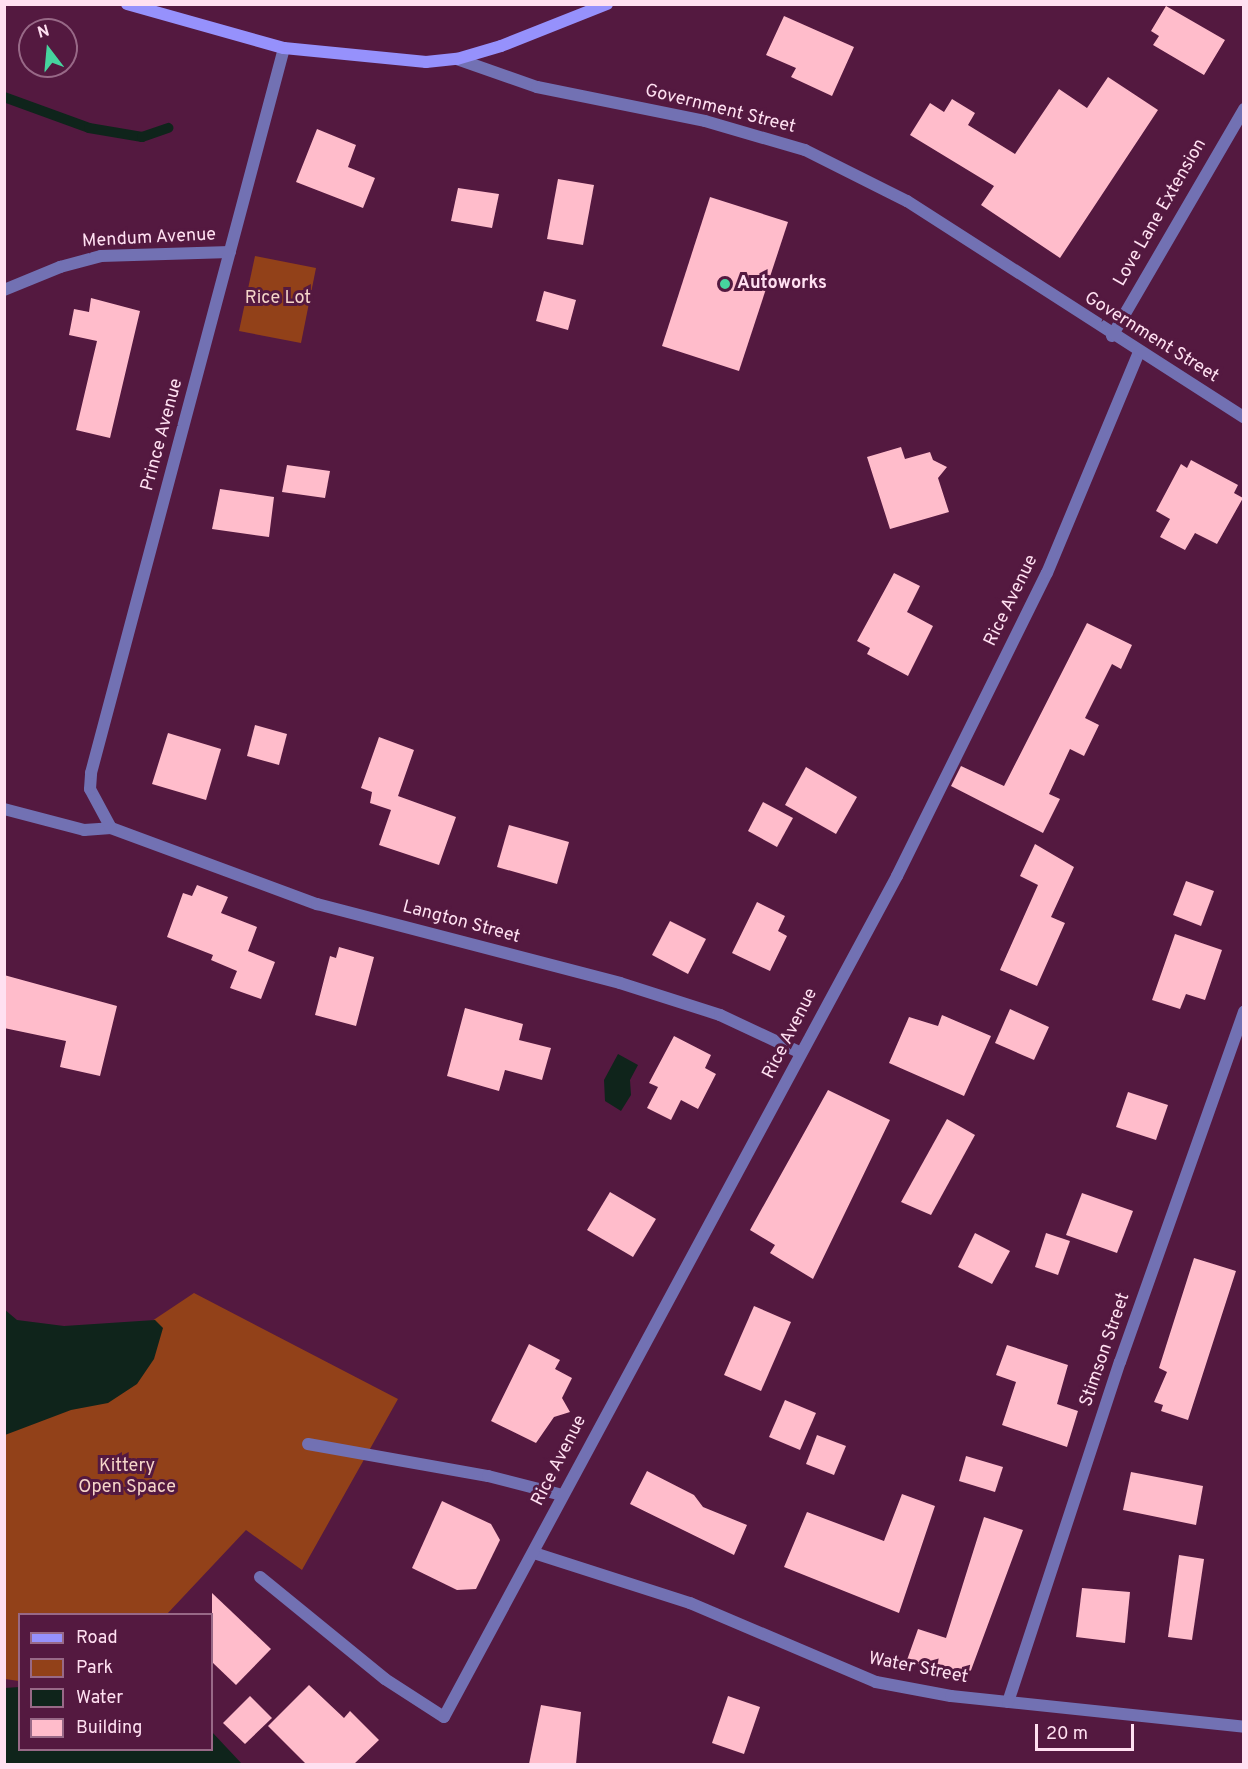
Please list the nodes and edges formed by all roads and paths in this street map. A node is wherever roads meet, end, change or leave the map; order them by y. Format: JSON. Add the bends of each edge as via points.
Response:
{"nodes":[{"id":1,"x":127,"y":4,"type":"edge"},
{"id":2,"x":607,"y":4,"type":"edge"},
{"id":3,"x":284,"y":48,"type":"junction"},
{"id":4,"x":457,"y":59,"type":"junction"},
{"id":5,"x":1244,"y":109,"type":"edge"},
{"id":6,"x":230,"y":252,"type":"junction"},
{"id":7,"x":4,"y":290,"type":"edge"},
{"id":8,"x":1112,"y":336,"type":"junction"},
{"id":9,"x":1139,"y":352,"type":"junction"},
{"id":10,"x":1244,"y":417,"type":"edge"},
{"id":11,"x":4,"y":809,"type":"edge"},
{"id":12,"x":111,"y":828,"type":"junction"},
{"id":13,"x":1244,"y":1011,"type":"edge"},
{"id":14,"x":801,"y":1053,"type":"junction"},
{"id":15,"x":308,"y":1444,"type":"dead end"},
{"id":16,"x":562,"y":1495,"type":"junction"},
{"id":17,"x":534,"y":1553,"type":"junction"},
{"id":18,"x":261,"y":1577,"type":"dead end"},
{"id":19,"x":1008,"y":1702,"type":"junction"},
{"id":20,"x":1244,"y":1727,"type":"edge"}],
"edges":[{"from":1,"to":3,"type":"main road","name":"Government Street"},
{"from":2,"to":4,"type":"main road"},
{"from":3,"to":4,"type":"main road","name":"Government Street","via":[[395,62]]},
{"from":3,"to":6,"type":"street","name":"Prince Avenue"},
{"from":4,"to":8,"type":"street","name":"Government Street","via":[[537,87],[705,122],[805,150],[907,201]]},
{"from":5,"to":8,"type":"street","name":"Love Lane Extension"},
{"from":6,"to":7,"type":"street","name":"Mendum Avenue","via":[[101,256],[60,267]]},
{"from":6,"to":12,"type":"street","name":"Prince Avenue","via":[[92,773],[90,789]]},
{"from":8,"to":9,"type":"street","name":"Government Street"},
{"from":9,"to":10,"type":"street","name":"Government Street"},
{"from":9,"to":14,"type":"street","name":"Rice Avenue","via":[[1047,573],[897,876]]},
{"from":11,"to":12,"type":"street","via":[[84,830]]},
{"from":12,"to":14,"type":"street","name":"Langton Street","via":[[308,901],[681,1001]]},
{"from":13,"to":19,"type":"street","name":"Stimson Street","via":[[1120,1362]]},
{"from":14,"to":16,"type":"street","name":"Rice Avenue"},
{"from":15,"to":16,"type":"street","via":[[488,1476]]},
{"from":16,"to":17,"type":"street","name":"Rice Avenue"},
{"from":17,"to":18,"type":"street","name":"Rice Avenue","via":[[444,1717],[385,1679]]},
{"from":17,"to":19,"type":"street","name":"Water Street","via":[[690,1602],[876,1682]]},
{"from":19,"to":20,"type":"street","name":"Water Street"}]}
